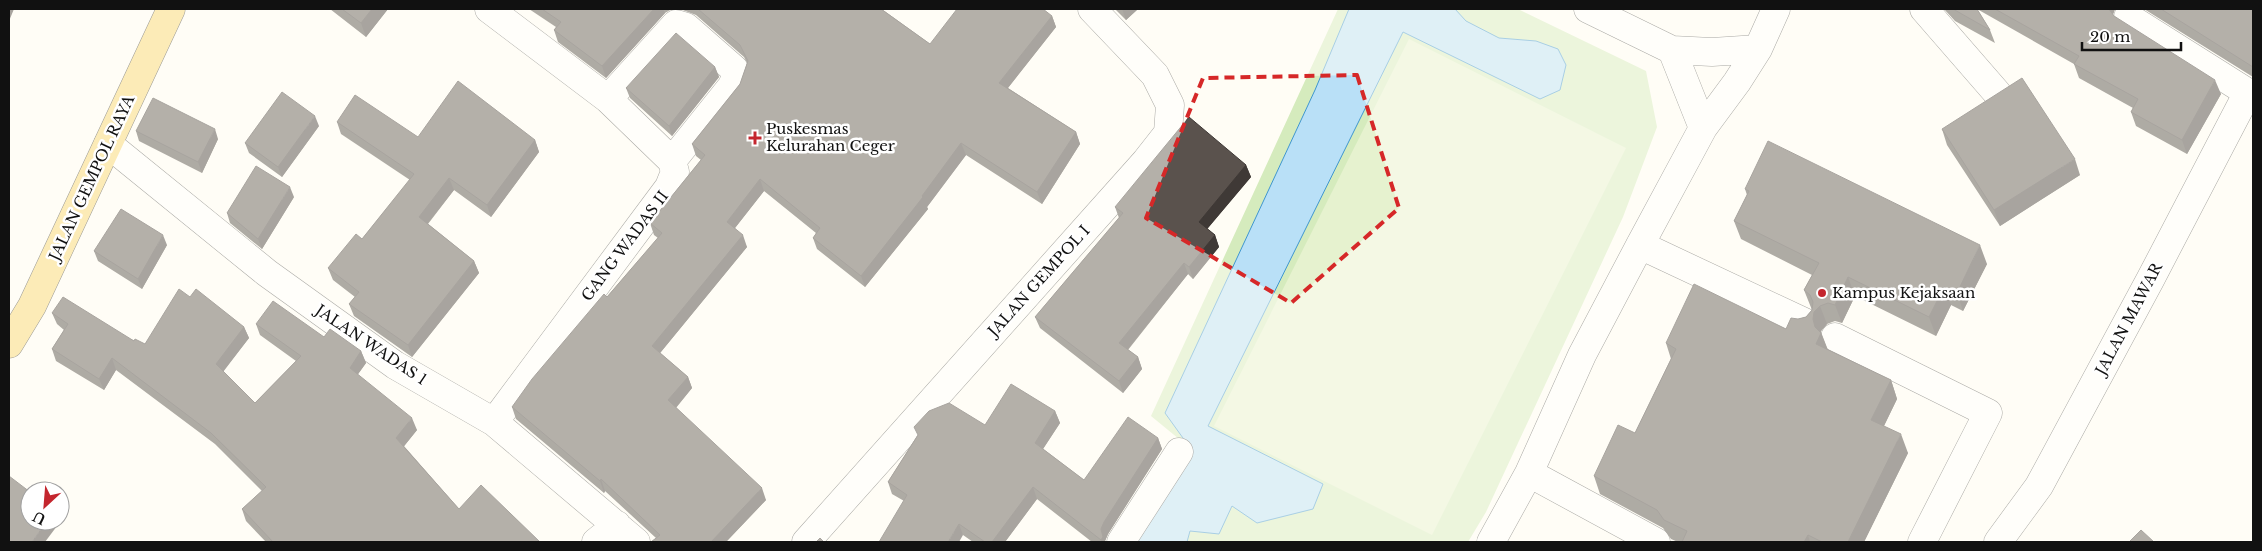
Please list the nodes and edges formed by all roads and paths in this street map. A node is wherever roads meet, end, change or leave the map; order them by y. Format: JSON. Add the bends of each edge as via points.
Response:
{"nodes":[{"id":1,"x":171,"y":9,"type":"edge"},
{"id":2,"x":489,"y":9,"type":"edge"},
{"id":3,"x":1092,"y":9,"type":"edge"},
{"id":4,"x":1588,"y":9,"type":"edge"},
{"id":5,"x":1776,"y":9,"type":"edge"},
{"id":6,"x":1924,"y":9,"type":"edge"},
{"id":7,"x":683,"y":16,"type":"edge"},
{"id":8,"x":2128,"y":17,"type":"dead end"},
{"id":9,"x":1758,"y":49,"type":"junction"},
{"id":10,"x":1672,"y":50,"type":"junction"},
{"id":11,"x":1997,"y":93,"type":"edge"},
{"id":12,"x":2252,"y":94,"type":"edge"},
{"id":13,"x":608,"y":99,"type":"junction"},
{"id":14,"x":1703,"y":128,"type":"junction"},
{"id":15,"x":108,"y":144,"type":"junction"},
{"id":16,"x":672,"y":161,"type":"junction"},
{"id":17,"x":1640,"y":245,"type":"junction"},
{"id":18,"x":1804,"y":322,"type":"edge"},
{"id":19,"x":1835,"y":337,"type":"dead end"},
{"id":20,"x":9,"y":344,"type":"edge"},
{"id":21,"x":494,"y":422,"type":"junction"},
{"id":22,"x":1179,"y":452,"type":"dead end"},
{"id":23,"x":1529,"y":473,"type":"junction"},
{"id":24,"x":626,"y":534,"type":"edge"},
{"id":25,"x":596,"y":542,"type":"edge"},
{"id":26,"x":806,"y":542,"type":"edge"},
{"id":27,"x":1121,"y":542,"type":"edge"},
{"id":28,"x":1491,"y":542,"type":"edge"},
{"id":29,"x":1656,"y":542,"type":"edge"},
{"id":30,"x":1922,"y":542,"type":"edge"},
{"id":31,"x":1998,"y":542,"type":"edge"}],
"edges":[{"from":1,"to":15,"type":"main road","name":"JALAN GEMPOL RAYA"},
{"from":2,"to":13,"type":"street"},
{"from":3,"to":26,"type":"street","name":"JALAN GEMPOL I","via":[[1156,75],[1170,105],[1168,133]]},
{"from":4,"to":10,"type":"street"},
{"from":5,"to":9,"type":"street"},
{"from":6,"to":11,"type":"street"},
{"from":7,"to":13,"type":"street"},
{"from":7,"to":16,"type":"street","via":[[686,27],[737,74],[732,86]]},
{"from":8,"to":12,"type":"street"},
{"from":9,"to":10,"type":"street"},
{"from":9,"to":14,"type":"street"},
{"from":10,"to":14,"type":"street"},
{"from":12,"to":31,"type":"street","name":"JALAN MAWAR","via":[[2246,96],[2039,486]]},
{"from":13,"to":16,"type":"street"},
{"from":14,"to":17,"type":"street"},
{"from":15,"to":20,"type":"main road","name":"JALAN GEMPOL RAYA","via":[[32,306]]},
{"from":15,"to":21,"type":"street","name":"JALAN WADAS 1","via":[[267,273],[395,365]]},
{"from":16,"to":21,"type":"street","name":"GANG WADAS II","via":[[675,172],[669,187]]},
{"from":17,"to":18,"type":"street"},
{"from":17,"to":23,"type":"street","via":[[1582,355]]},
{"from":19,"to":30,"type":"street","via":[[1988,413]]},
{"from":21,"to":24,"type":"street","name":"JALAN WADAS 1"},
{"from":22,"to":27,"type":"street"},
{"from":23,"to":28,"type":"street"},
{"from":23,"to":29,"type":"street"},
{"from":24,"to":25,"type":"street"}]}
